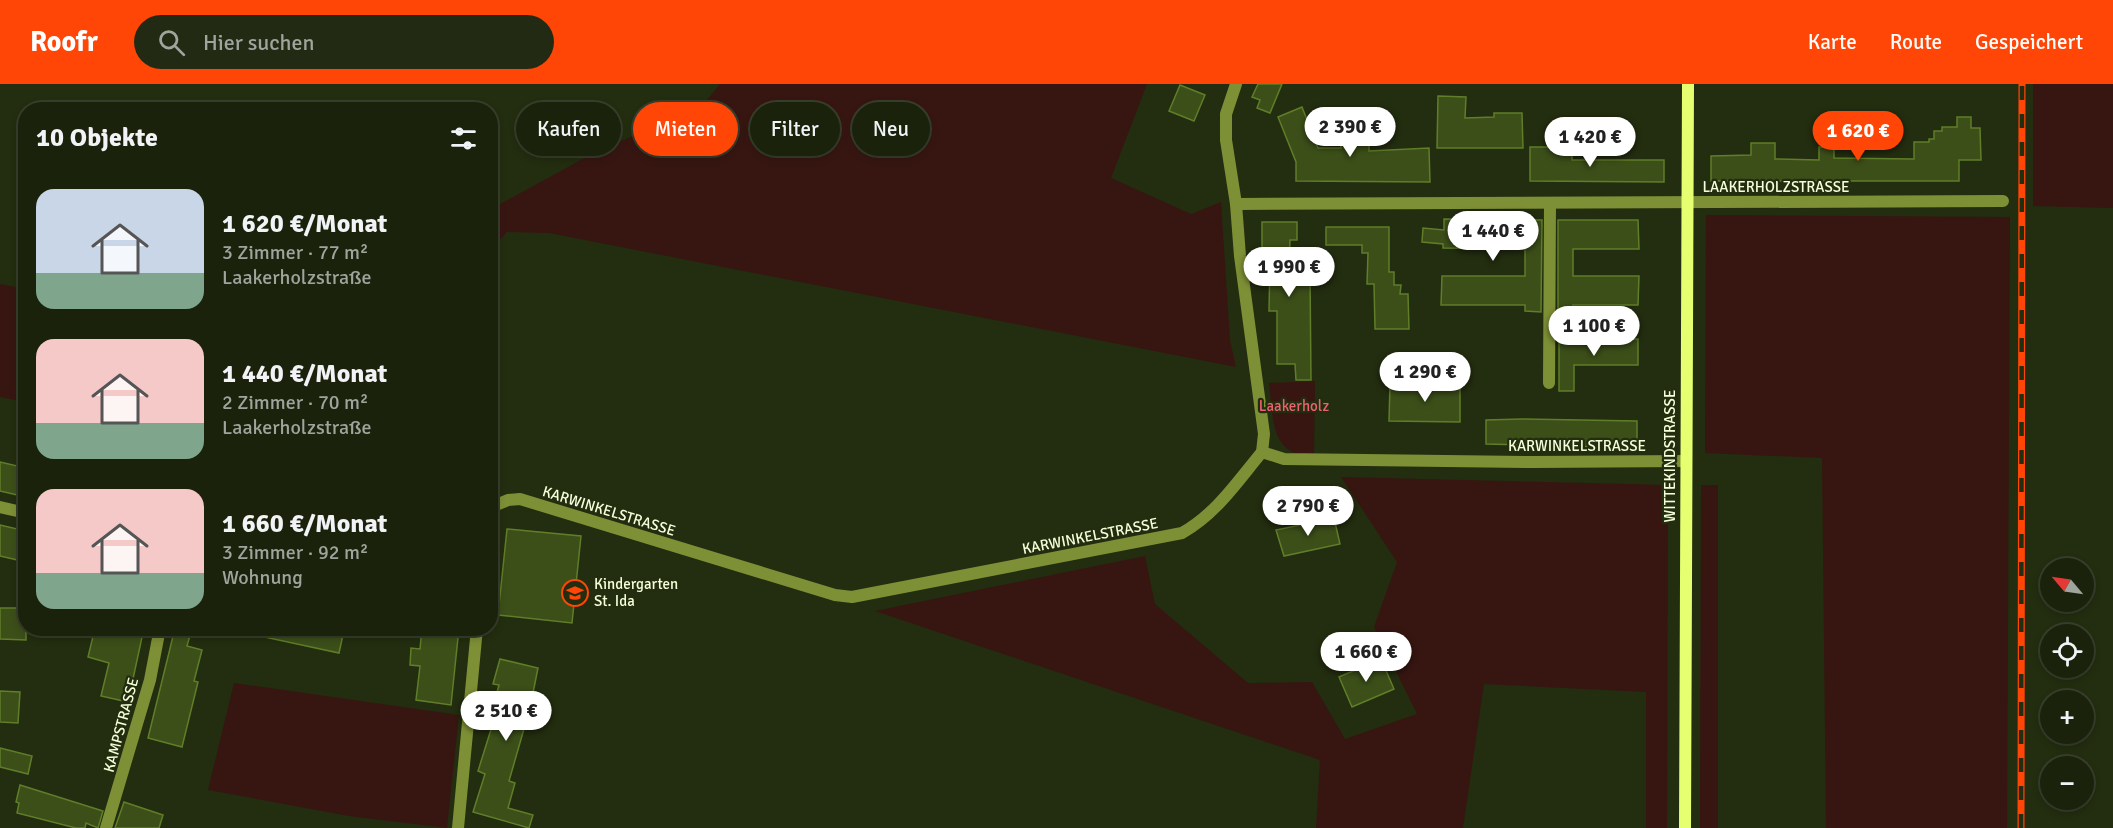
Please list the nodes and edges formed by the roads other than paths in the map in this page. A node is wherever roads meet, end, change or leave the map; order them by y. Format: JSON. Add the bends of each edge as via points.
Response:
{"nodes":[{"id":1,"x":1236,"y":84,"type":"edge"},
{"id":2,"x":1688,"y":84,"type":"edge"},
{"id":3,"x":2003,"y":201,"type":"dead end"},
{"id":4,"x":1686,"y":202,"type":"junction"},
{"id":5,"x":1236,"y":204,"type":"junction"},
{"id":6,"x":1550,"y":204,"type":"junction"},
{"id":7,"x":1549,"y":383,"type":"dead end"},
{"id":8,"x":1262,"y":452,"type":"junction"},
{"id":9,"x":1686,"y":460,"type":"junction"},
{"id":10,"x":498,"y":504,"type":"edge"},
{"id":11,"x":0,"y":507,"type":"edge"},
{"id":12,"x":18,"y":511,"type":"edge"},
{"id":13,"x":158,"y":636,"type":"edge"},
{"id":14,"x":476,"y":636,"type":"edge"},
{"id":15,"x":106,"y":828,"type":"edge"},
{"id":16,"x":458,"y":828,"type":"edge"},
{"id":17,"x":1685,"y":828,"type":"edge"}],
"edges":[{"from":1,"to":5,"type":"street","via":[[1226,114],[1226,140]]},
{"from":2,"to":4,"type":"main road","name":"WITTEKINDSTRASSE"},
{"from":3,"to":4,"type":"street","name":"LAAKERHOLZSTRASSE"},
{"from":4,"to":6,"type":"street","name":"LAAKERHOLZSTRASSE"},
{"from":4,"to":9,"type":"main road","name":"WITTEKINDSTRASSE"},
{"from":5,"to":6,"type":"street","name":"LAAKERHOLZSTRASSE"},
{"from":5,"to":8,"type":"street","via":[[1264,434]]},
{"from":6,"to":7,"type":"street"},
{"from":8,"to":9,"type":"street","name":"KARWINKELSTRASSE","via":[[1284,459]]},
{"from":8,"to":10,"type":"street","name":"KARWINKELSTRASSE","via":[[1216,507],[1182,533],[852,597],[520,499]]},
{"from":9,"to":17,"type":"main road","name":"WITTEKINDSTRASSE"},
{"from":11,"to":12,"type":"street"},
{"from":13,"to":15,"type":"street","name":"KAMPSTRASSE","via":[[150,680]]},
{"from":14,"to":16,"type":"street"}]}
